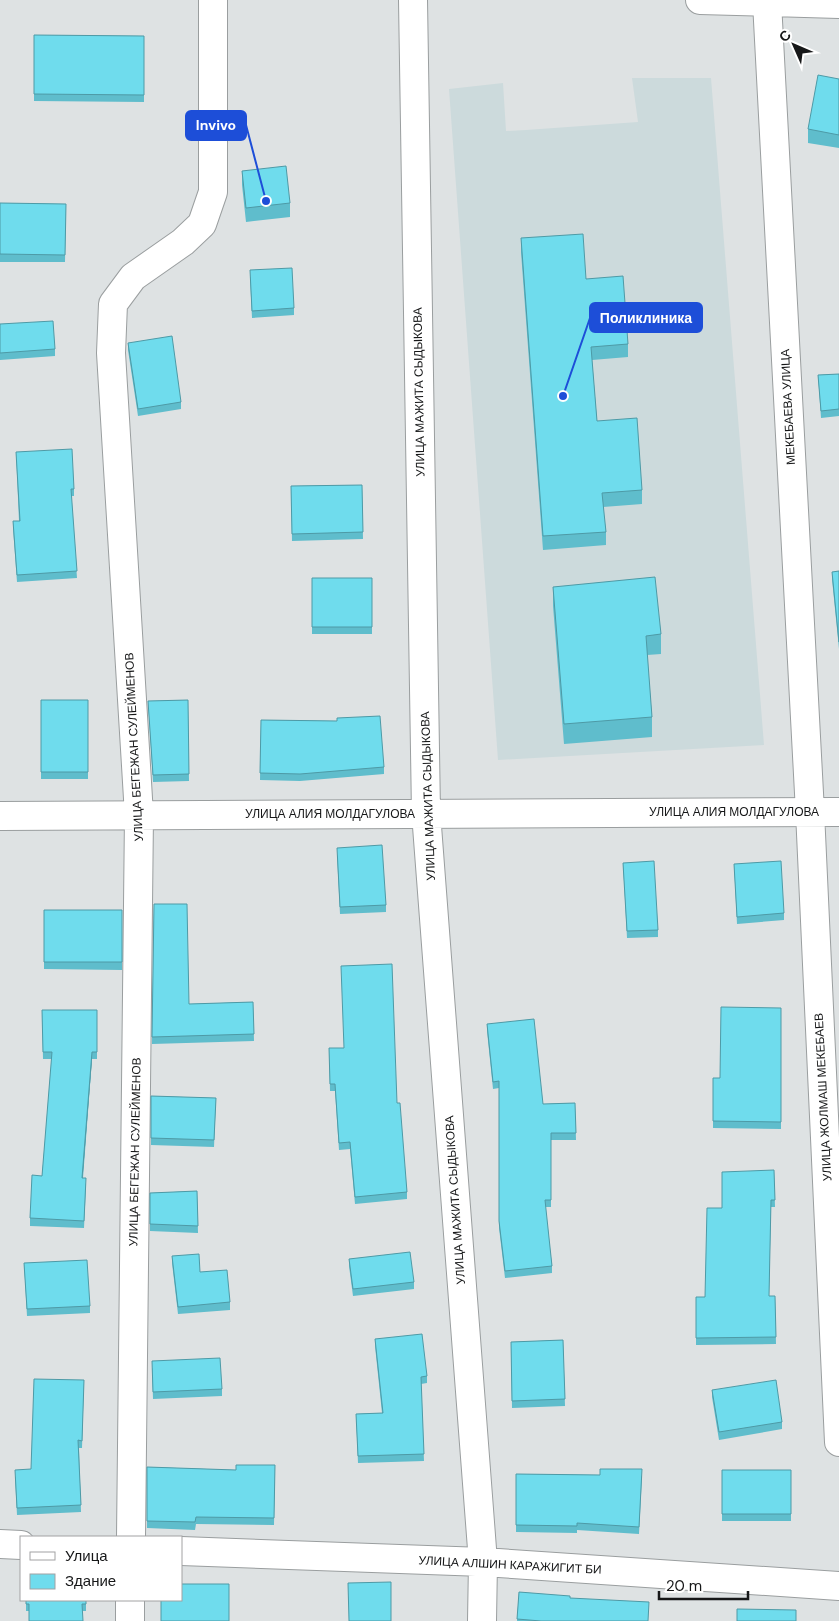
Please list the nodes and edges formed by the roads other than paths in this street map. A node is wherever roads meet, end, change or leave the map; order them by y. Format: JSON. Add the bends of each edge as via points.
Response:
{"nodes":[{"id":1,"x":213,"y":0,"type":"edge"},
{"id":2,"x":413,"y":0,"type":"edge"},
{"id":3,"x":700,"y":0,"type":"edge"},
{"id":4,"x":767,"y":2,"type":"junction"},
{"id":5,"x":839,"y":4,"type":"edge"},
{"id":6,"x":810,"y":812,"type":"junction"},
{"id":7,"x":839,"y":812,"type":"edge"},
{"id":8,"x":426,"y":814,"type":"junction"},
{"id":9,"x":139,"y":815,"type":"junction"},
{"id":10,"x":0,"y":816,"type":"edge"},
{"id":11,"x":839,"y":1442,"type":"edge"},
{"id":12,"x":132,"y":1536,"type":"edge"},
{"id":13,"x":0,"y":1544,"type":"edge"},
{"id":14,"x":20,"y":1545,"type":"edge"},
{"id":15,"x":182,"y":1551,"type":"edge"},
{"id":16,"x":482,"y":1562,"type":"junction"},
{"id":17,"x":839,"y":1586,"type":"edge"},
{"id":18,"x":130,"y":1601,"type":"edge"},
{"id":19,"x":130,"y":1621,"type":"edge"},
{"id":20,"x":482,"y":1621,"type":"edge"}],
"edges":[{"from":1,"to":9,"type":"street","name":"УЛИЦА БЕГЕЖАН СУЛЕЙМЕНОВ","via":[[213,192],[202,224],[183,242],[133,277],[113,304],[111,353]]},
{"from":2,"to":8,"type":"street","name":"УЛИЦА МАЖИТА СЫДЫКОВА"},
{"from":3,"to":4,"type":"street"},
{"from":4,"to":5,"type":"street"},
{"from":4,"to":6,"type":"street","name":"МЕКЕБАЕВА УЛИЦА"},
{"from":6,"to":7,"type":"street","name":"УЛИЦА АЛИЯ МОЛДАГУЛОВА"},
{"from":6,"to":8,"type":"street","name":"УЛИЦА АЛИЯ МОЛДАГУЛОВА"},
{"from":6,"to":11,"type":"street","name":"УЛИЦА ЖОЛМАШ МЕКЕБАЕВ"},
{"from":8,"to":9,"type":"street","name":"УЛИЦА АЛИЯ МОЛДАГУЛОВА"},
{"from":8,"to":16,"type":"street","name":"УЛИЦА МАЖИТА СЫДЫКОВА"},
{"from":9,"to":10,"type":"street","name":"УЛИЦА АЛИЯ МОЛДАГУЛОВА"},
{"from":9,"to":12,"type":"street","name":"УЛИЦА БЕГЕЖАН СУЛЕЙМЕНОВ"},
{"from":13,"to":14,"type":"street"},
{"from":15,"to":16,"type":"street","name":"УЛИЦА АЛШИН КАРАЖИГИТ БИ"},
{"from":16,"to":17,"type":"street","name":"УЛИЦА АЛШИН КАРАЖИГИТ БИ"},
{"from":16,"to":20,"type":"street","name":"УЛИЦА МАЖИТА СЫДЫКОВА"},
{"from":18,"to":19,"type":"street"}]}
